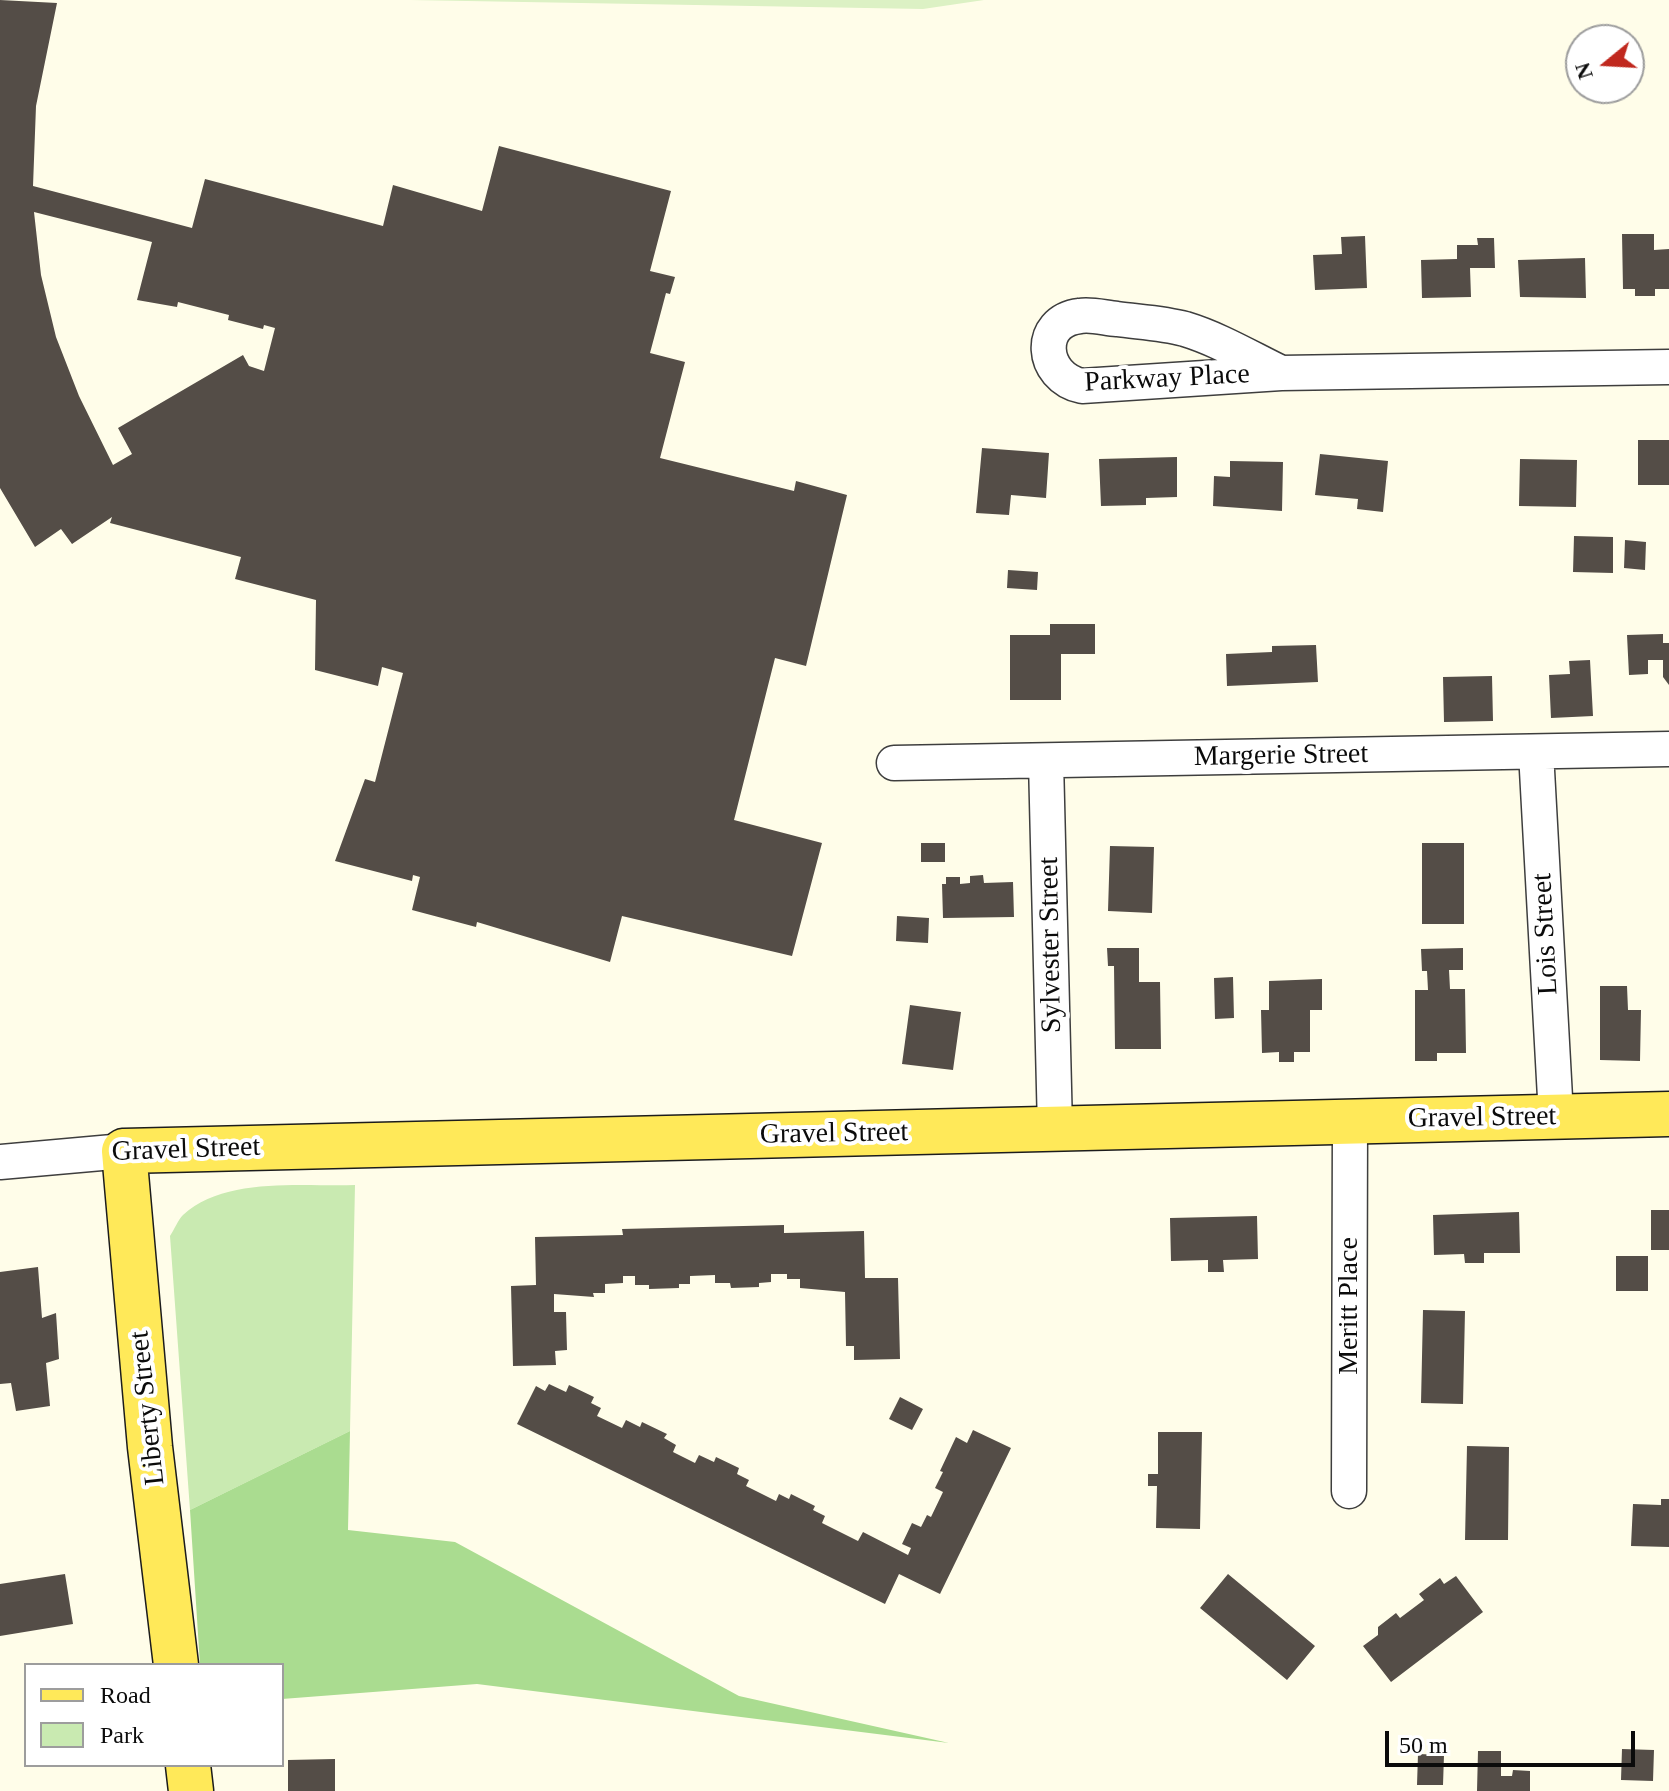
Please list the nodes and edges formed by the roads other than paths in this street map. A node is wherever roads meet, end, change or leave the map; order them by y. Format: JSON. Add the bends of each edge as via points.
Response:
{"nodes":[{"id":1,"x":1669,"y":367,"type":"edge"},
{"id":2,"x":1281,"y":373,"type":"junction"},
{"id":3,"x":1669,"y":749,"type":"edge"},
{"id":4,"x":1536,"y":752,"type":"junction"},
{"id":5,"x":1046,"y":761,"type":"junction"},
{"id":6,"x":894,"y":763,"type":"dead end"},
{"id":7,"x":1669,"y":1114,"type":"edge"},
{"id":8,"x":1556,"y":1116,"type":"junction"},
{"id":9,"x":1350,"y":1121,"type":"junction"},
{"id":10,"x":1055,"y":1129,"type":"junction"},
{"id":11,"x":124,"y":1151,"type":"junction"},
{"id":12,"x":0,"y":1162,"type":"edge"},
{"id":13,"x":1349,"y":1491,"type":"dead end"},
{"id":14,"x":176,"y":1663,"type":"edge"},
{"id":15,"x":188,"y":1767,"type":"edge"},
{"id":16,"x":191,"y":1791,"type":"edge"}],
"edges":[{"from":1,"to":2,"type":"street","name":"Parkway Place"},
{"from":2,"to":2,"type":"street","name":"Parkway Place","via":[[1082,386],[1060,378],[1049,345],[1060,324],[1081,315],[1162,324],[1197,333]]},
{"from":3,"to":4,"type":"street","name":"Margerie Street"},
{"from":4,"to":5,"type":"street","name":"Margerie Street"},
{"from":4,"to":8,"type":"street","name":"Lois Street"},
{"from":5,"to":6,"type":"street","name":"Margerie Street"},
{"from":5,"to":10,"type":"street","name":"Sylvester Street"},
{"from":7,"to":8,"type":"main road","name":"Gravel Street"},
{"from":8,"to":9,"type":"main road","name":"Gravel Street"},
{"from":9,"to":10,"type":"main road","name":"Gravel Street"},
{"from":9,"to":13,"type":"street","name":"Meritt Place"},
{"from":10,"to":11,"type":"main road","name":"Gravel Street"},
{"from":11,"to":12,"type":"street","name":"Gravel Street"},
{"from":11,"to":14,"type":"main road","name":"Liberty Street"},
{"from":15,"to":16,"type":"main road"}]}
